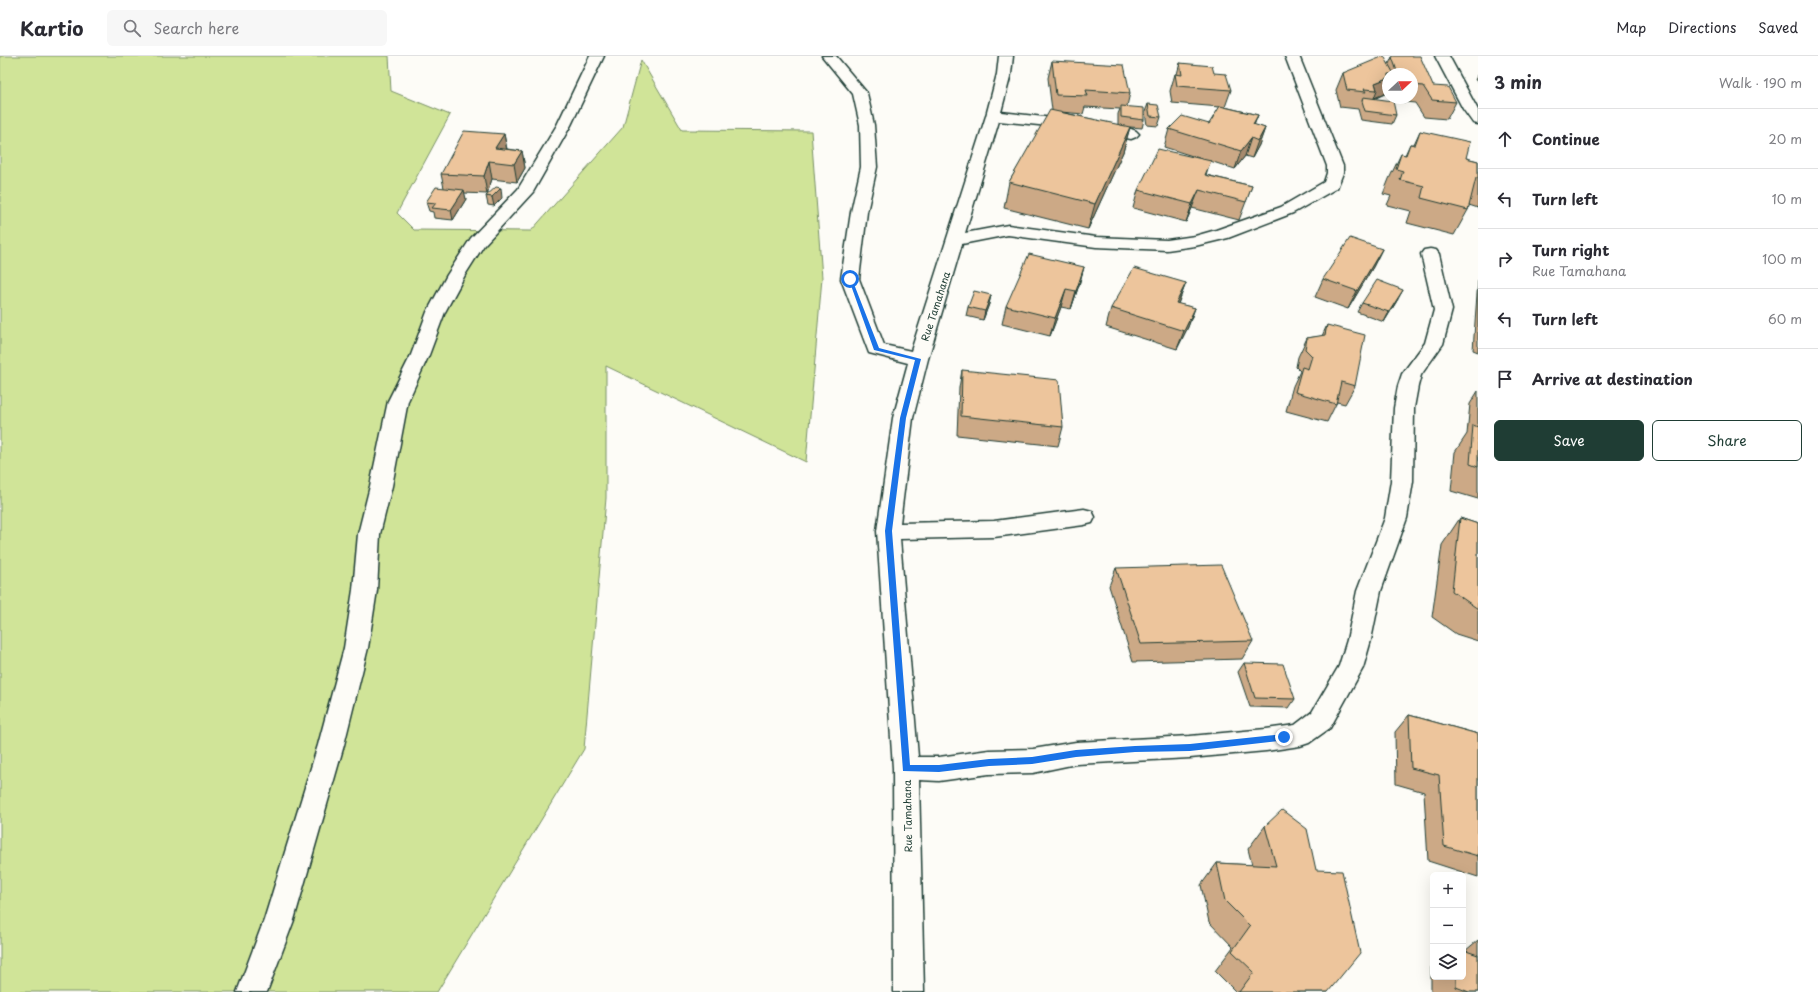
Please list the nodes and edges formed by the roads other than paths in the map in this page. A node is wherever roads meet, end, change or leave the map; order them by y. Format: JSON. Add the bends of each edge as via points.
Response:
{"nodes":[{"id":1,"x":597,"y":56,"type":"edge"},
{"id":2,"x":829,"y":56,"type":"edge"},
{"id":3,"x":1006,"y":56,"type":"edge"},
{"id":4,"x":1292,"y":56,"type":"edge"},
{"id":5,"x":1442,"y":56,"type":"edge"},
{"id":6,"x":1475,"y":113,"type":"edge"},
{"id":7,"x":994,"y":116,"type":"junction"},
{"id":8,"x":1131,"y":134,"type":"dead end"},
{"id":9,"x":956,"y":240,"type":"junction"},
{"id":10,"x":1430,"y":254,"type":"dead end"},
{"id":11,"x":918,"y":359,"type":"junction"},
{"id":12,"x":1084,"y":517,"type":"dead end"},
{"id":13,"x":888,"y":531,"type":"junction"},
{"id":14,"x":906,"y":768,"type":"junction"},
{"id":15,"x":252,"y":992,"type":"edge"},
{"id":16,"x":909,"y":992,"type":"edge"}],
"edges":[{"from":1,"to":15,"type":"street","via":[[564,125],[525,192],[477,242],[456,275],[436,312],[420,355],[398,401],[369,534],[365,590],[356,648],[331,745],[279,920]]},
{"from":2,"to":11,"type":"street","via":[[860,93],[867,125],[869,167],[859,212],[850,279],[876,349]]},
{"from":3,"to":7,"type":"street","name":"Rue Tamahana"},
{"from":4,"to":9,"type":"street","via":[[1335,166],[1331,185],[1309,198],[1281,212],[1222,234],[1167,245],[1096,242],[1008,230]]},
{"from":5,"to":6,"type":"street"},
{"from":7,"to":8,"type":"street"},
{"from":7,"to":9,"type":"street","name":"Rue Tamahana"},
{"from":9,"to":11,"type":"street","name":"Rue Tamahana"},
{"from":10,"to":14,"type":"street","via":[[1443,310],[1434,344],[1412,374],[1408,386],[1404,408],[1402,481],[1396,518],[1369,590],[1351,668],[1321,720],[1300,735],[1272,739],[1190,748],[1076,754],[1032,761],[989,762],[939,769]]},
{"from":11,"to":13,"type":"street","name":"Rue Tamahana","via":[[903,418]]},
{"from":12,"to":13,"type":"street","via":[[994,529]]},
{"from":13,"to":14,"type":"street","name":"Rue Tamahana"},
{"from":14,"to":16,"type":"street","name":"Rue Tamahana"}]}
